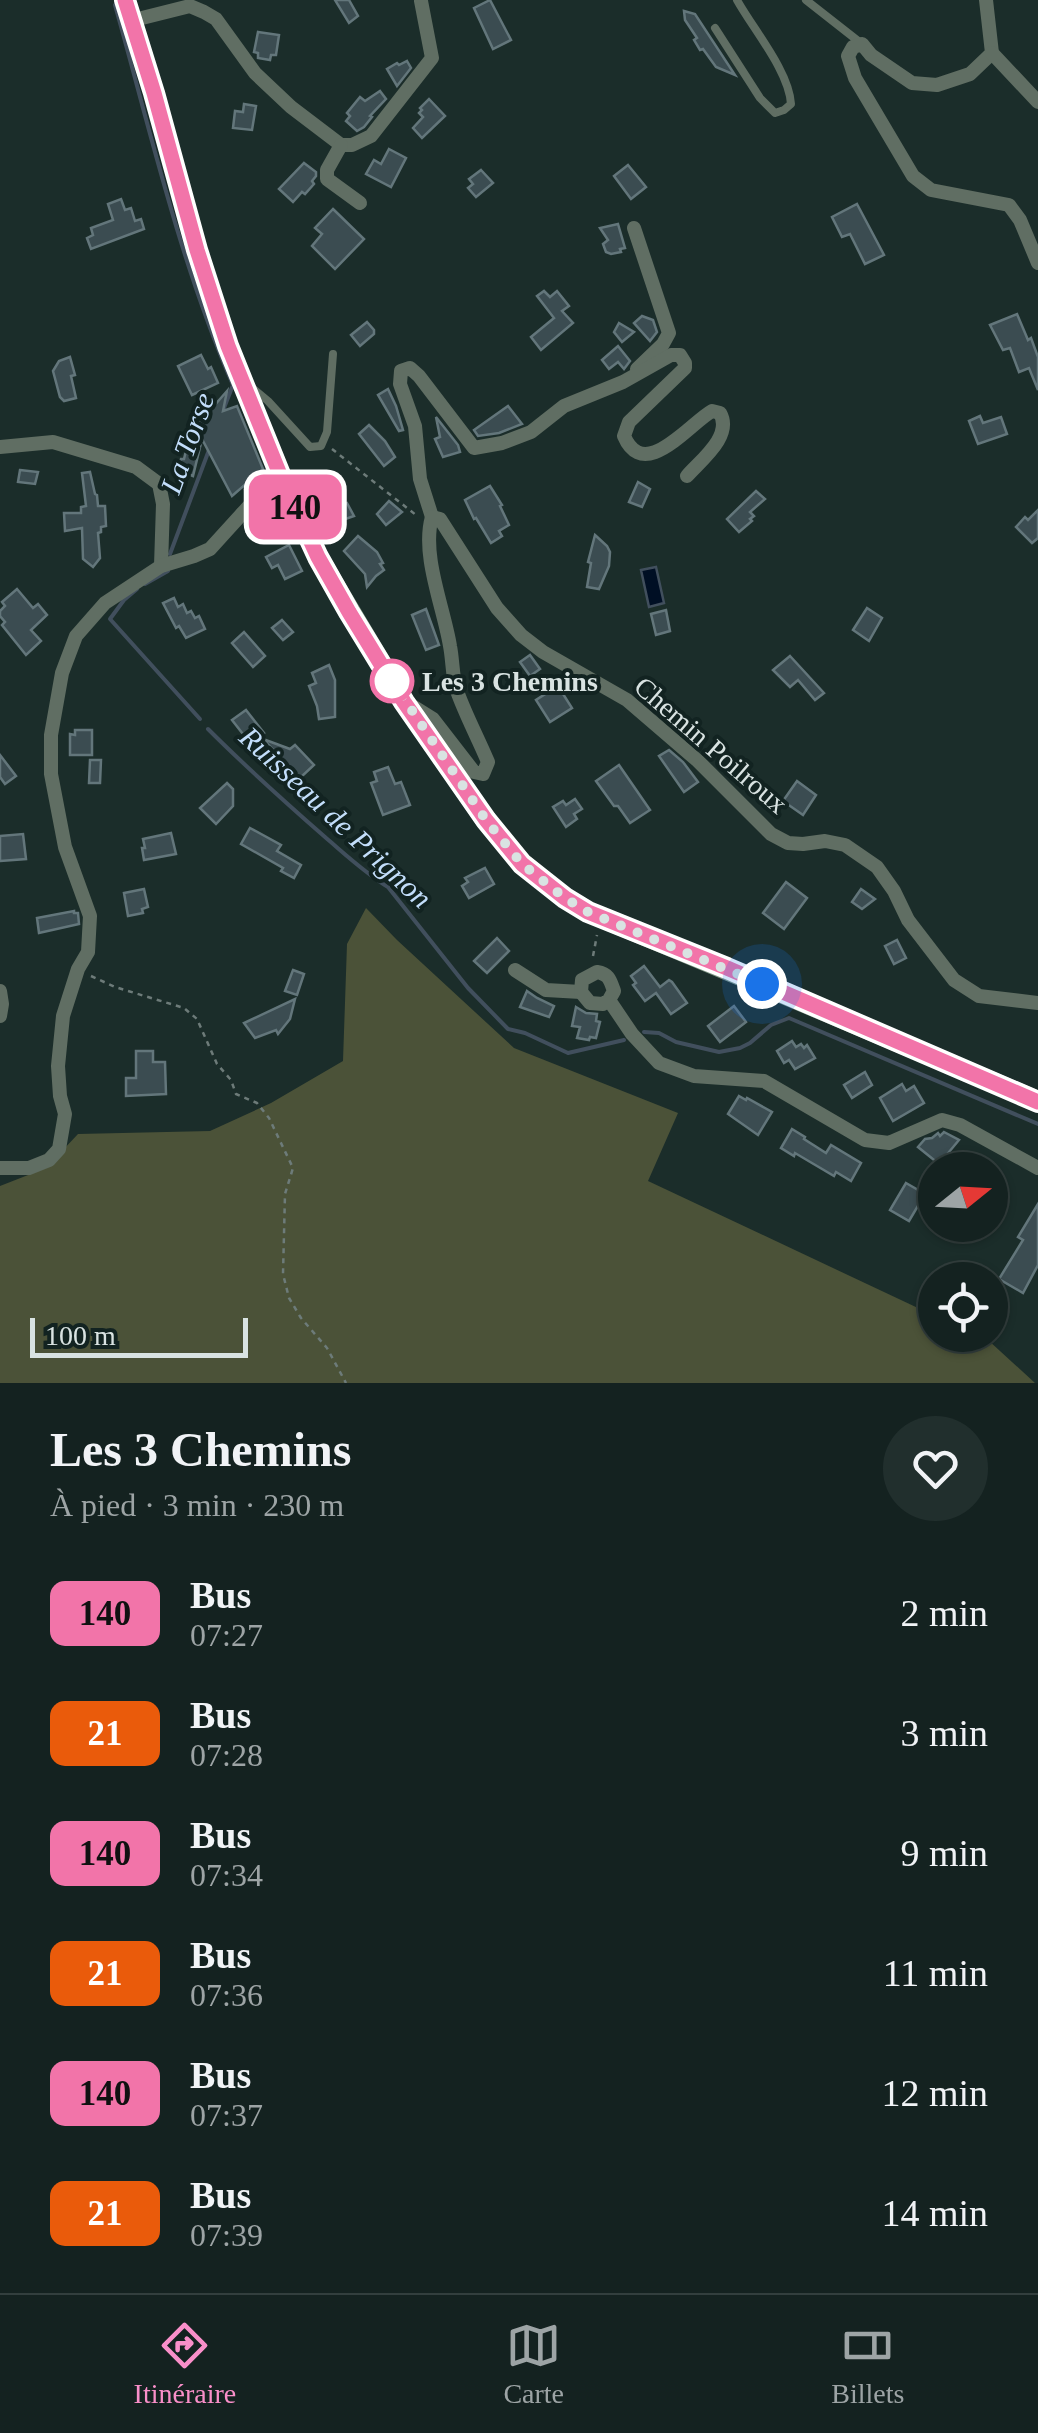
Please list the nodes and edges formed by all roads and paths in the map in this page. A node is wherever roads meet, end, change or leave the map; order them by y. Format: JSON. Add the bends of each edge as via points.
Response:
{"nodes":[{"id":1,"x":125,"y":0,"type":"edge"},
{"id":2,"x":738,"y":0,"type":"edge"},
{"id":3,"x":806,"y":0,"type":"edge"},
{"id":4,"x":986,"y":0,"type":"edge"},
{"id":5,"x":421,"y":2,"type":"edge"},
{"id":6,"x":140,"y":9,"type":"edge"},
{"id":7,"x":715,"y":28,"type":"dead end"},
{"id":8,"x":862,"y":44,"type":"junction"},
{"id":9,"x":992,"y":53,"type":"junction"},
{"id":10,"x":154,"y":93,"type":"junction"},
{"id":11,"x":1038,"y":102,"type":"edge"},
{"id":12,"x":341,"y":144,"type":"junction"},
{"id":13,"x":360,"y":203,"type":"dead end"},
{"id":14,"x":634,"y":228,"type":"dead end"},
{"id":15,"x":1038,"y":262,"type":"edge"},
{"id":16,"x":332,"y":354,"type":"dead end"},
{"id":17,"x":635,"y":374,"type":"junction"},
{"id":18,"x":241,"y":378,"type":"junction"},
{"id":19,"x":323,"y":442,"type":"junction"},
{"id":20,"x":0,"y":447,"type":"edge"},
{"id":21,"x":280,"y":475,"type":"junction"},
{"id":22,"x":688,"y":476,"type":"dead end"},
{"id":23,"x":291,"y":499,"type":"junction"},
{"id":24,"x":241,"y":514,"type":"junction"},
{"id":25,"x":430,"y":521,"type":"junction"},
{"id":26,"x":161,"y":566,"type":"junction"},
{"id":27,"x":404,"y":702,"type":"junction"},
{"id":28,"x":604,"y":920,"type":"junction"},
{"id":29,"x":78,"y":970,"type":"junction"},
{"id":30,"x":515,"y":970,"type":"dead end"},
{"id":31,"x":591,"y":974,"type":"junction"},
{"id":32,"x":0,"y":991,"type":"edge"},
{"id":33,"x":580,"y":992,"type":"junction"},
{"id":34,"x":610,"y":1000,"type":"junction"},
{"id":35,"x":1038,"y":1002,"type":"edge"},
{"id":36,"x":0,"y":1016,"type":"edge"},
{"id":37,"x":1038,"y":1102,"type":"edge"},
{"id":38,"x":0,"y":1168,"type":"edge"},
{"id":39,"x":1038,"y":1168,"type":"edge"},
{"id":40,"x":346,"y":1383,"type":"edge"}],
"edges":[{"from":1,"to":10,"type":"main road"},
{"from":2,"to":7,"type":"lane","via":[[790,96],[784,110],[774,112],[760,98]]},
{"from":3,"to":8,"type":"lane"},
{"from":4,"to":9,"type":"street"},
{"from":5,"to":12,"type":"street","via":[[432,58],[372,136]]},
{"from":6,"to":10,"type":"main road"},
{"from":6,"to":12,"type":"street","via":[[190,6],[216,20],[255,73]]},
{"from":8,"to":9,"type":"street","via":[[912,84],[938,85],[970,74]]},
{"from":8,"to":15,"type":"street","via":[[848,56],[856,78],[913,176],[931,190],[1009,205]]},
{"from":9,"to":11,"type":"street"},
{"from":10,"to":18,"type":"main road"},
{"from":12,"to":13,"type":"street","via":[[327,178]]},
{"from":14,"to":17,"type":"street","via":[[669,333]]},
{"from":16,"to":19,"type":"lane"},
{"from":17,"to":22,"type":"street","via":[[671,355],[685,363],[629,422],[624,436],[635,452],[659,452],[712,411],[724,420],[719,439]]},
{"from":17,"to":25,"type":"street","via":[[564,406],[531,432],[474,448],[419,376],[410,368],[401,371]]},
{"from":18,"to":19,"type":"lane","via":[[310,447]]},
{"from":18,"to":21,"type":"main road"},
{"from":19,"to":25,"type":"path"},
{"from":20,"to":26,"type":"street","via":[[53,442],[136,467],[158,484],[164,504]]},
{"from":21,"to":23,"type":"main road"},
{"from":21,"to":24,"type":"street"},
{"from":23,"to":24,"type":"street"},
{"from":23,"to":27,"type":"main road"},
{"from":24,"to":26,"type":"street","via":[[210,549]]},
{"from":25,"to":27,"type":"street","via":[[455,685],[488,762],[484,774],[474,772],[433,719]]},
{"from":25,"to":35,"type":"street","name":"Chemin Poilroux","via":[[440,519],[520,635],[627,700],[771,834],[788,842],[845,844],[877,867],[954,980],[979,996]]},
{"from":26,"to":29,"type":"street","via":[[105,602],[76,636],[62,674],[52,774],[65,847],[90,916],[88,952]]},
{"from":27,"to":28,"type":"main road","via":[[522,864]]},
{"from":28,"to":31,"type":"path"},
{"from":28,"to":37,"type":"main road"},
{"from":29,"to":38,"type":"street","via":[[61,1033],[59,1150],[29,1168]]},
{"from":29,"to":40,"type":"path","via":[[184,1008],[236,1094],[257,1103],[269,1118],[293,1168],[282,1253],[289,1298]]},
{"from":30,"to":33,"type":"street","via":[[546,990]]},
{"from":31,"to":33,"type":"street"},
{"from":31,"to":34,"type":"street","via":[[610,979]]},
{"from":32,"to":36,"type":"street"},
{"from":33,"to":34,"type":"street","via":[[590,1003]]},
{"from":34,"to":39,"type":"street","via":[[659,1063],[694,1076],[764,1080],[865,1140],[889,1143],[942,1120]]}]}
